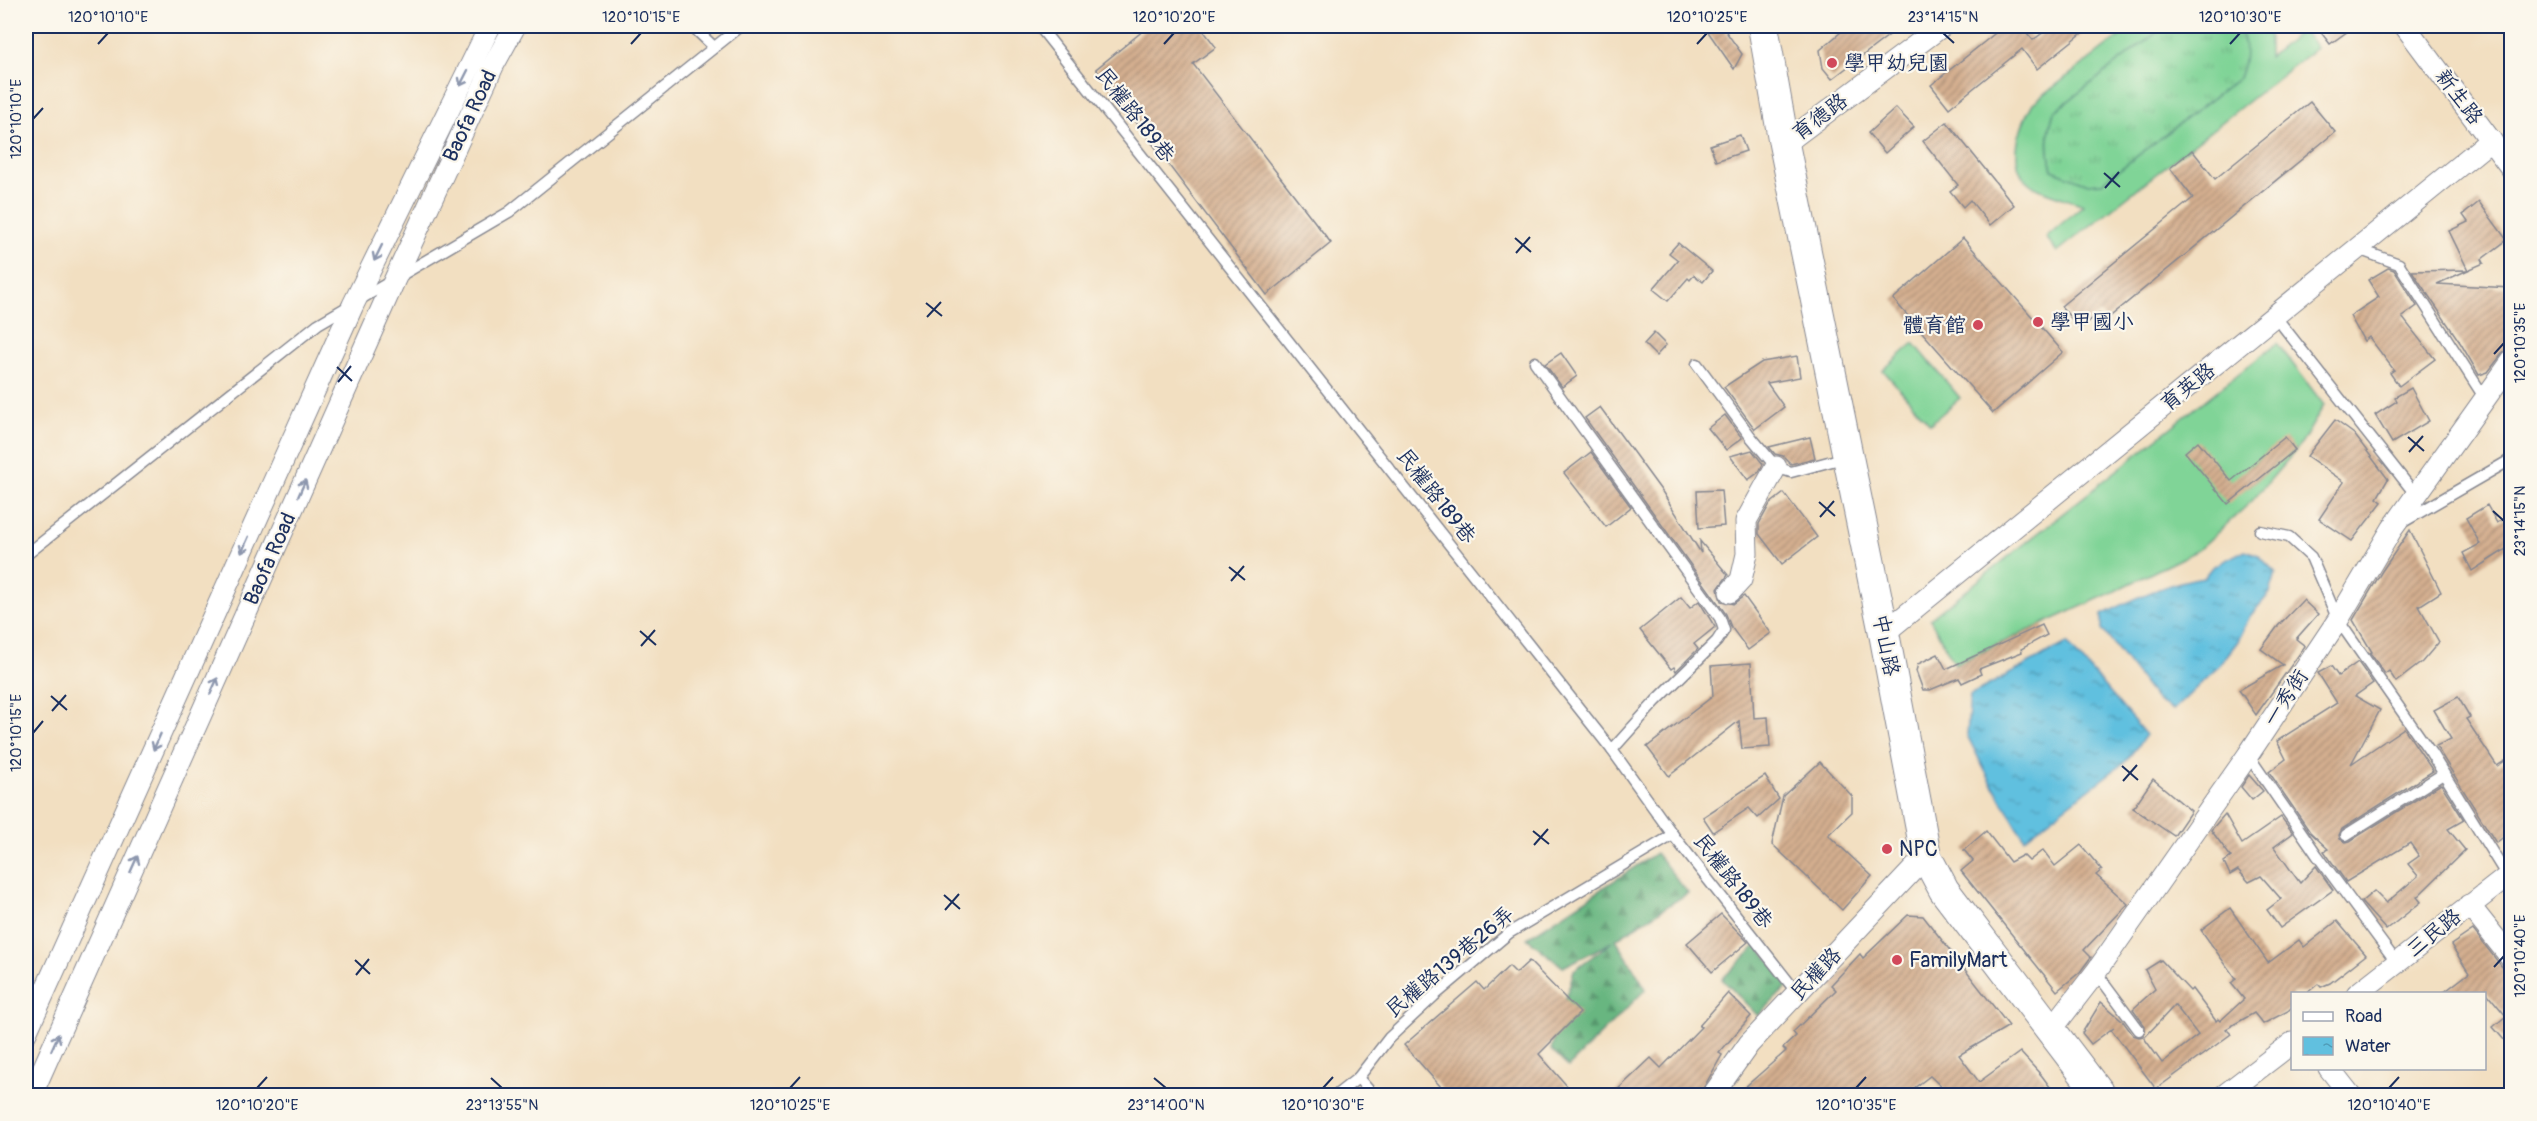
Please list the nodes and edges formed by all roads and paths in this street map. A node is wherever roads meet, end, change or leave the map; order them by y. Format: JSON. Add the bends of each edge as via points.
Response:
{"nodes":[{"id":1,"x":490,"y":26,"type":"edge"},
{"id":2,"x":515,"y":26,"type":"edge"},
{"id":3,"x":692,"y":26,"type":"edge"},
{"id":4,"x":741,"y":26,"type":"edge"},
{"id":5,"x":1039,"y":26,"type":"edge"},
{"id":6,"x":1763,"y":26,"type":"edge"},
{"id":7,"x":1942,"y":26,"type":"edge"},
{"id":8,"x":2405,"y":26,"type":"edge"},
{"id":9,"x":713,"y":46,"type":"junction"},
{"id":10,"x":2491,"y":140,"type":"junction"},
{"id":11,"x":1784,"y":144,"type":"junction"},
{"id":12,"x":2511,"y":169,"type":"edge"},
{"id":13,"x":2358,"y":249,"type":"junction"},
{"id":14,"x":395,"y":279,"type":"junction"},
{"id":15,"x":353,"y":305,"type":"junction"},
{"id":16,"x":2275,"y":316,"type":"junction"},
{"id":17,"x":2511,"y":361,"type":"edge"},
{"id":18,"x":1535,"y":362,"type":"dead end"},
{"id":19,"x":1698,"y":364,"type":"dead end"},
{"id":20,"x":2484,"y":397,"type":"junction"},
{"id":21,"x":1847,"y":457,"type":"junction"},
{"id":22,"x":2511,"y":459,"type":"edge"},
{"id":23,"x":1776,"y":467,"type":"junction"},
{"id":24,"x":2415,"y":494,"type":"junction"},
{"id":25,"x":2392,"y":529,"type":"junction"},
{"id":26,"x":2260,"y":531,"type":"dead end"},
{"id":27,"x":26,"y":555,"type":"edge"},
{"id":28,"x":1730,"y":592,"type":"dead end"},
{"id":29,"x":2338,"y":620,"type":"junction"},
{"id":30,"x":1884,"y":633,"type":"junction"},
{"id":31,"x":1612,"y":750,"type":"junction"},
{"id":32,"x":2248,"y":755,"type":"junction"},
{"id":33,"x":2443,"y":774,"type":"junction"},
{"id":34,"x":1673,"y":835,"type":"junction"},
{"id":35,"x":2346,"y":835,"type":"dead end"},
{"id":36,"x":1926,"y":856,"type":"junction"},
{"id":37,"x":2509,"y":874,"type":"edge"},
{"id":38,"x":2469,"y":905,"type":"junction"},
{"id":39,"x":2511,"y":959,"type":"edge"},
{"id":40,"x":2397,"y":963,"type":"junction"},
{"id":41,"x":2096,"y":972,"type":"junction"},
{"id":42,"x":2358,"y":992,"type":"edge"},
{"id":43,"x":1798,"y":994,"type":"junction"},
{"id":44,"x":2052,"y":1029,"type":"junction"},
{"id":45,"x":2139,"y":1030,"type":"dead end"},
{"id":46,"x":26,"y":1033,"type":"edge"},
{"id":47,"x":2291,"y":1044,"type":"edge"},
{"id":48,"x":2331,"y":1070,"type":"edge"},
{"id":49,"x":1358,"y":1078,"type":"junction"},
{"id":50,"x":31,"y":1095,"type":"edge"},
{"id":51,"x":1335,"y":1095,"type":"edge"},
{"id":52,"x":1374,"y":1095,"type":"edge"},
{"id":53,"x":1712,"y":1095,"type":"edge"},
{"id":54,"x":2101,"y":1095,"type":"edge"},
{"id":55,"x":2223,"y":1095,"type":"edge"},
{"id":56,"x":2351,"y":1095,"type":"edge"}],
"edges":[{"from":1,"to":15,"type":"street","name":"Baofa Road","one_way":true},
{"from":2,"to":14,"type":"street","name":"Baofa Road"},
{"from":3,"to":9,"type":"lane"},
{"from":4,"to":9,"type":"lane"},
{"from":5,"to":31,"type":"lane","name":"民權路189巷"},
{"from":6,"to":11,"type":"main road","name":"中山路"},
{"from":7,"to":11,"type":"street","name":"育德路"},
{"from":8,"to":10,"type":"street","name":"新生路"},
{"from":9,"to":14,"type":"lane","via":[[509,212]]},
{"from":10,"to":12,"type":"street","name":"新生路"},
{"from":10,"to":13,"type":"street","name":"育英路"},
{"from":11,"to":21,"type":"main road","name":"中山路"},
{"from":13,"to":16,"type":"street","name":"育英路"},
{"from":13,"to":20,"type":"lane","via":[[2399,264]]},
{"from":14,"to":15,"type":"lane"},
{"from":50,"to":14,"type":"street","name":"Baofa Road","one_way":true},
{"from":15,"to":27,"type":"lane","via":[[318,324]]},
{"from":15,"to":46,"type":"street","name":"Baofa Road","one_way":true},
{"from":16,"to":24,"type":"lane"},
{"from":16,"to":30,"type":"street","name":"育英路"},
{"from":17,"to":20,"type":"street","name":"一秀街"},
{"from":18,"to":31,"type":"lane","via":[[1720,618],[1724,630]]},
{"from":19,"to":23,"type":"lane"},
{"from":20,"to":24,"type":"street","name":"一秀街"},
{"from":21,"to":23,"type":"lane","via":[[1791,471]]},
{"from":21,"to":30,"type":"main road","name":"中山路"},
{"from":22,"to":25,"type":"lane"},
{"from":23,"to":28,"type":"street","via":[[1746,521],[1747,554],[1741,580]]},
{"from":24,"to":25,"type":"street","name":"一秀街"},
{"from":25,"to":29,"type":"street","name":"一秀街"},
{"from":26,"to":29,"type":"lane","via":[[2289,537],[2311,556]]},
{"from":29,"to":32,"type":"street","name":"一秀街"},
{"from":29,"to":33,"type":"lane"},
{"from":30,"to":36,"type":"main road","name":"中山路"},
{"from":31,"to":34,"type":"lane","name":"民權路189巷"},
{"from":32,"to":40,"type":"lane"},
{"from":32,"to":41,"type":"street","name":"一秀街"},
{"from":33,"to":35,"type":"lane"},
{"from":33,"to":37,"type":"lane"},
{"from":34,"to":43,"type":"lane","name":"民權路189巷"},
{"from":34,"to":49,"type":"lane","name":"民權路139巷26弄","via":[[1509,933],[1389,1038]]},
{"from":36,"to":43,"type":"street","name":"民權路"},
{"from":36,"to":44,"type":"main road","name":"中山路","via":[[1944,890]]},
{"from":37,"to":38,"type":"street","name":"三民路"},
{"from":38,"to":39,"type":"street"},
{"from":38,"to":40,"type":"street","name":"三民路"},
{"from":40,"to":42,"type":"street","name":"三民路"},
{"from":41,"to":44,"type":"street","name":"一秀街"},
{"from":41,"to":45,"type":"lane"},
{"from":43,"to":53,"type":"street","name":"民權路","via":[[1749,1044]]},
{"from":44,"to":54,"type":"main road","name":"中山路"},
{"from":47,"to":55,"type":"street"},
{"from":48,"to":56,"type":"street"},
{"from":49,"to":51,"type":"lane","name":"民權路139巷26弄"},
{"from":49,"to":52,"type":"lane"}]}
